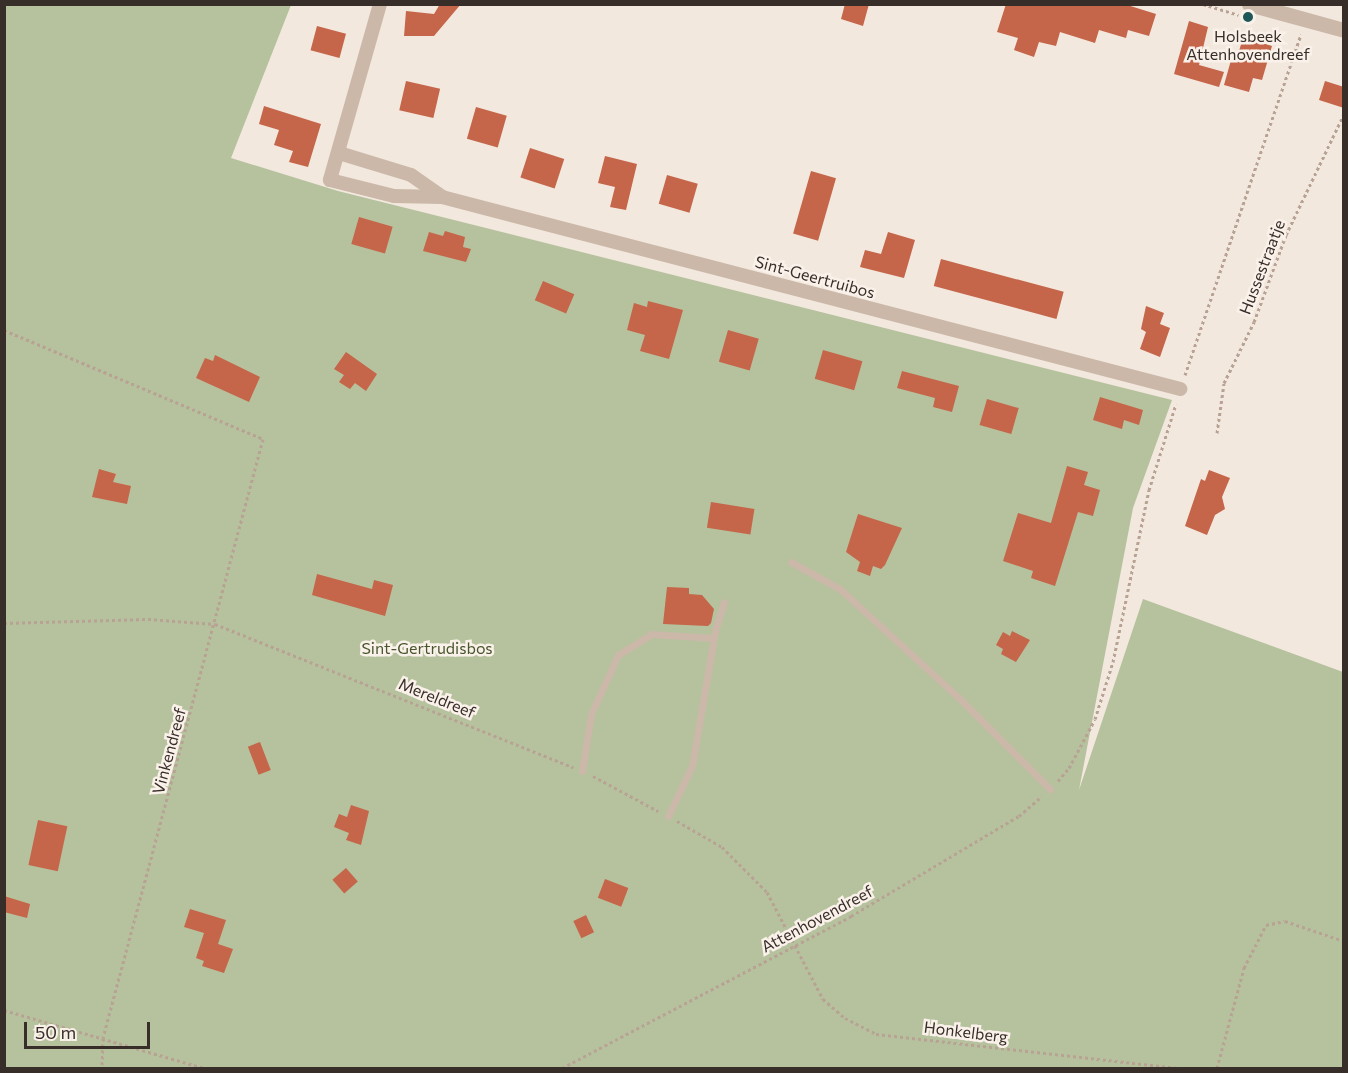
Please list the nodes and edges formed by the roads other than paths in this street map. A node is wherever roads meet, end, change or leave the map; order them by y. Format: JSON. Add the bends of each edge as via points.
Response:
{"nodes":[{"id":1,"x":380,"y":4,"type":"edge"},
{"id":2,"x":1249,"y":4,"type":"edge"},
{"id":3,"x":1344,"y":30,"type":"edge"},
{"id":4,"x":339,"y":153,"type":"junction"},
{"id":5,"x":442,"y":197,"type":"junction"},
{"id":6,"x":1180,"y":389,"type":"dead end"},
{"id":7,"x":791,"y":562,"type":"dead end"},
{"id":8,"x":724,"y":602,"type":"dead end"},
{"id":9,"x":714,"y":638,"type":"junction"},
{"id":10,"x":582,"y":771,"type":"road end"},
{"id":11,"x":1050,"y":789,"type":"road end"},
{"id":12,"x":668,"y":816,"type":"road end"}],
"edges":[{"from":1,"to":4,"type":"street","name":"Sint-Geertruibos"},
{"from":2,"to":3,"type":"street"},
{"from":4,"to":5,"type":"street","name":"Sint-Geertruibos","via":[[411,175]]},
{"from":4,"to":5,"type":"street","name":"Sint-Geertruibos","via":[[330,180],[394,196]]},
{"from":5,"to":6,"type":"street","name":"Sint-Geertruibos"},
{"from":7,"to":11,"type":"lane","via":[[840,589]]},
{"from":8,"to":9,"type":"lane"},
{"from":9,"to":10,"type":"lane","via":[[651,634],[618,655],[591,714]]},
{"from":9,"to":12,"type":"lane","via":[[692,765]]}]}
